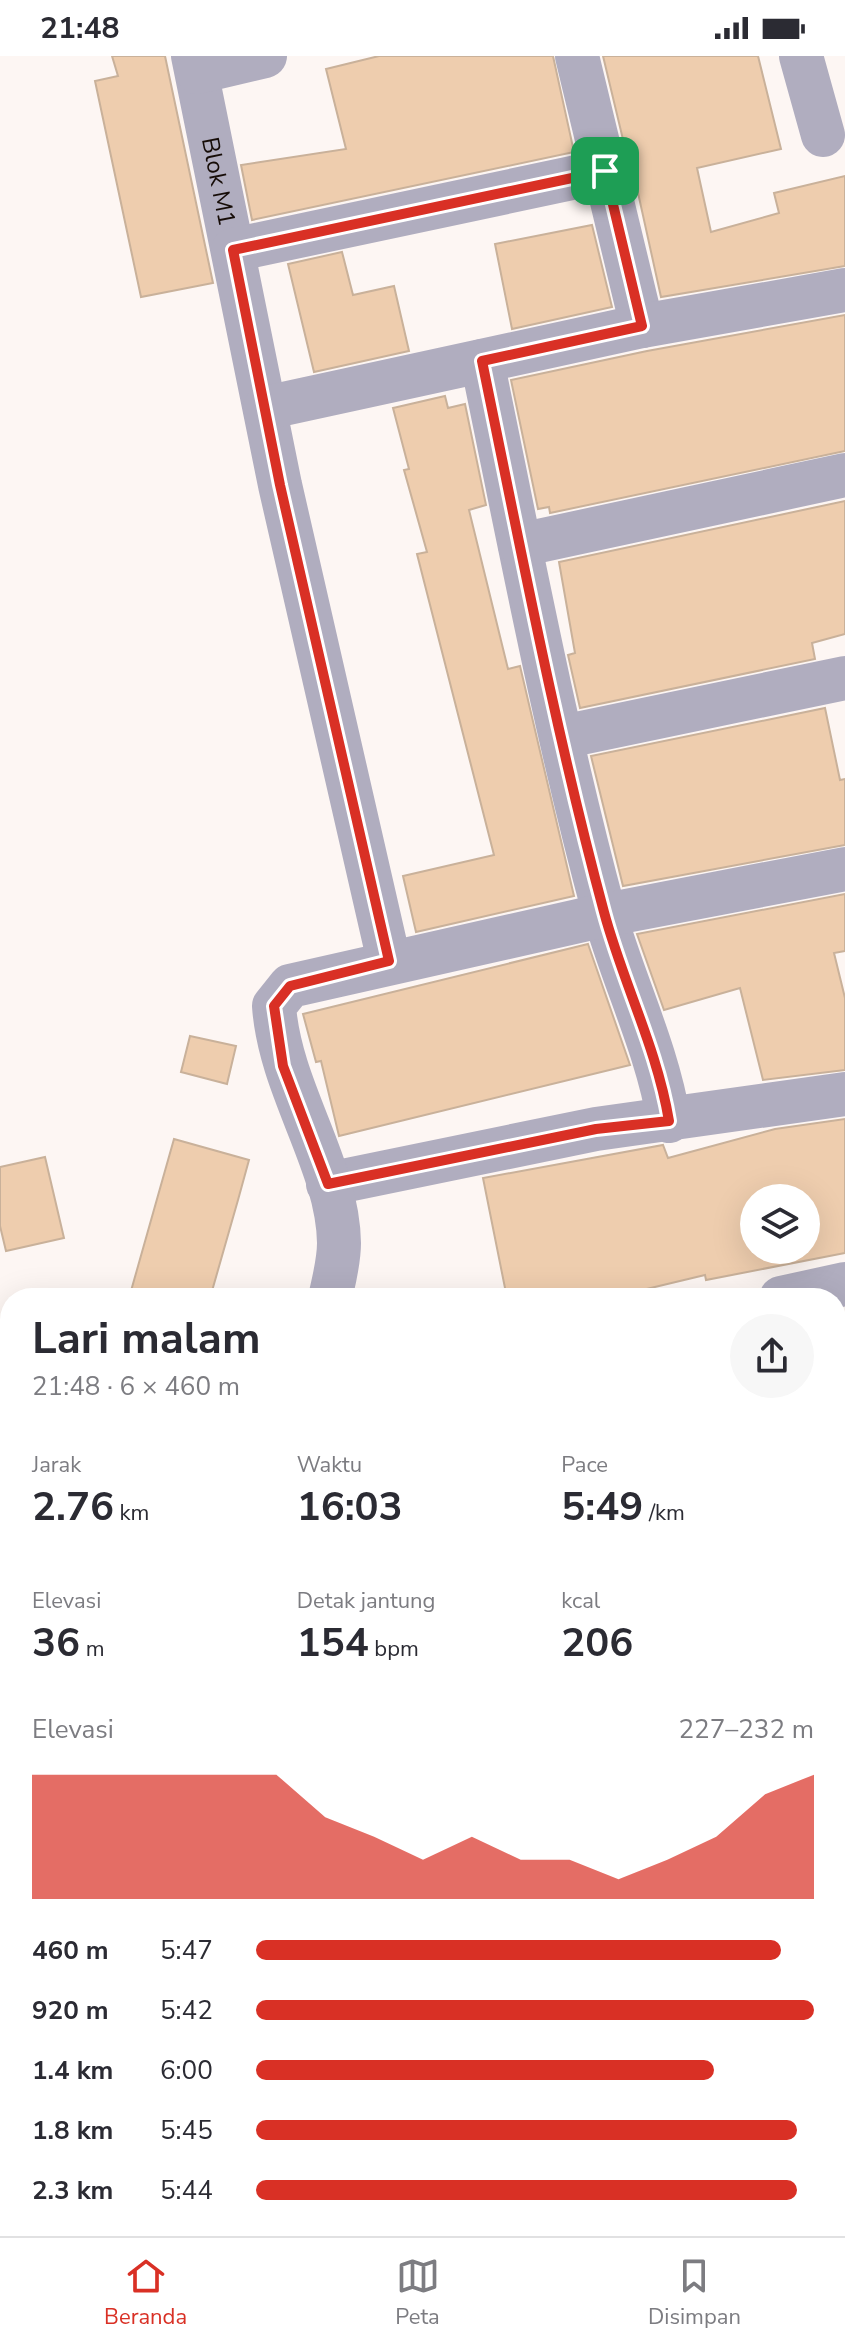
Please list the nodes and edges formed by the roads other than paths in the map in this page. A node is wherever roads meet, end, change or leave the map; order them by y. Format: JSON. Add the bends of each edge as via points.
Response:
{"nodes":[{"id":1,"x":265,"y":56,"type":"edge"},
{"id":2,"x":577,"y":56,"type":"edge"},
{"id":3,"x":801,"y":56,"type":"edge"},
{"id":4,"x":195,"y":64,"type":"edge"},
{"id":5,"x":823,"y":135,"type":"dead end"},
{"id":6,"x":605,"y":171,"type":"junction"},
{"id":7,"x":233,"y":250,"type":"junction"},
{"id":8,"x":845,"y":290,"type":"edge"},
{"id":9,"x":642,"y":326,"type":"junction"},
{"id":10,"x":482,"y":361,"type":"junction"},
{"id":11,"x":265,"y":408,"type":"junction"},
{"id":12,"x":845,"y":475,"type":"edge"},
{"id":13,"x":520,"y":545,"type":"junction"},
{"id":14,"x":845,"y":678,"type":"edge"},
{"id":15,"x":562,"y":737,"type":"junction"},
{"id":16,"x":845,"y":869,"type":"edge"},
{"id":17,"x":605,"y":915,"type":"junction"},
{"id":18,"x":389,"y":961,"type":"junction"},
{"id":19,"x":845,"y":1094,"type":"edge"},
{"id":20,"x":669,"y":1121,"type":"junction"},
{"id":21,"x":328,"y":1184,"type":"junction"},
{"id":22,"x":332,"y":1288,"type":"edge"}],
"edges":[{"from":1,"to":4,"type":"street"},
{"from":2,"to":6,"type":"street"},
{"from":3,"to":5,"type":"street"},
{"from":4,"to":7,"type":"street","name":"Blok M1"},
{"from":6,"to":7,"type":"street"},
{"from":6,"to":9,"type":"street"},
{"from":7,"to":11,"type":"street","name":"Blok M1"},
{"from":8,"to":9,"type":"street"},
{"from":9,"to":10,"type":"street"},
{"from":10,"to":11,"type":"street"},
{"from":10,"to":13,"type":"street"},
{"from":11,"to":18,"type":"street","name":"Blok M1"},
{"from":12,"to":13,"type":"street"},
{"from":13,"to":15,"type":"street"},
{"from":14,"to":15,"type":"street"},
{"from":15,"to":17,"type":"street"},
{"from":16,"to":17,"type":"street"},
{"from":17,"to":18,"type":"street"},
{"from":17,"to":20,"type":"street","via":[[658,1066]]},
{"from":18,"to":21,"type":"street","via":[[290,986],[274,1006],[283,1066]]},
{"from":19,"to":20,"type":"street"},
{"from":20,"to":21,"type":"street","via":[[596,1129]]},
{"from":21,"to":22,"type":"street","via":[[339,1244]]}]}
